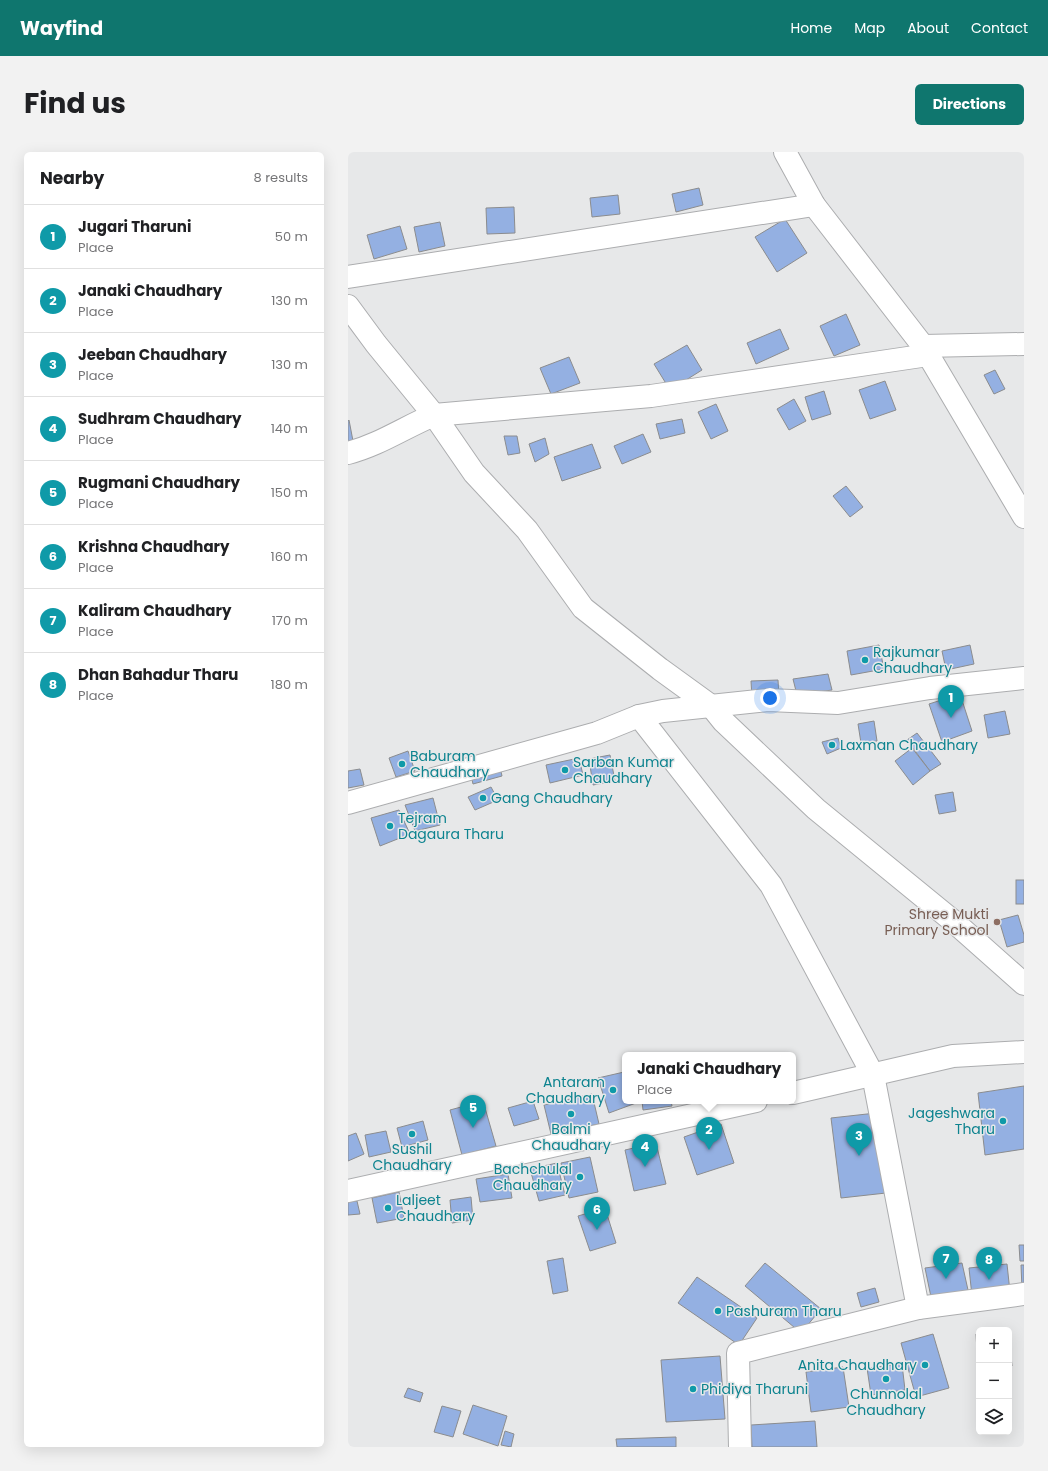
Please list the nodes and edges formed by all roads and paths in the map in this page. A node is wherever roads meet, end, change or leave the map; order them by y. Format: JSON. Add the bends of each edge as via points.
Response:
{"nodes":[{"id":1,"x":785,"y":152,"type":"edge"},
{"id":2,"x":814,"y":205,"type":"junction"},
{"id":3,"x":348,"y":277,"type":"edge"},
{"id":4,"x":348,"y":306,"type":"edge"},
{"id":5,"x":1024,"y":344,"type":"edge"},
{"id":6,"x":926,"y":350,"type":"junction"},
{"id":7,"x":434,"y":415,"type":"junction"},
{"id":8,"x":348,"y":453,"type":"edge"},
{"id":9,"x":1024,"y":517,"type":"edge"},
{"id":10,"x":1024,"y":678,"type":"edge"},
{"id":11,"x":711,"y":706,"type":"junction"},
{"id":12,"x":639,"y":716,"type":"junction"},
{"id":13,"x":348,"y":803,"type":"edge"},
{"id":14,"x":1024,"y":984,"type":"edge"},
{"id":15,"x":1024,"y":1052,"type":"edge"},
{"id":16,"x":873,"y":1075,"type":"junction"},
{"id":17,"x":796,"y":1092,"type":"edge"},
{"id":18,"x":742,"y":1104,"type":"edge"},
{"id":19,"x":348,"y":1191,"type":"edge"},
{"id":20,"x":1024,"y":1294,"type":"edge"},
{"id":21,"x":918,"y":1308,"type":"junction"},
{"id":22,"x":740,"y":1447,"type":"edge"}],
"edges":[{"from":1,"to":2,"type":"street"},
{"from":2,"to":3,"type":"street"},
{"from":2,"to":6,"type":"street"},
{"from":4,"to":7,"type":"street"},
{"from":5,"to":6,"type":"street"},
{"from":6,"to":7,"type":"street","via":[[652,396]]},
{"from":6,"to":9,"type":"street"},
{"from":7,"to":8,"type":"street","via":[[365,449]]},
{"from":7,"to":11,"type":"street","via":[[474,473],[527,530],[583,608]]},
{"from":10,"to":11,"type":"street","via":[[930,688],[838,703],[768,700]]},
{"from":11,"to":12,"type":"street"},
{"from":11,"to":14,"type":"street","via":[[723,721],[816,809]]},
{"from":12,"to":13,"type":"street","via":[[597,733]]},
{"from":12,"to":16,"type":"street","via":[[771,885]]},
{"from":15,"to":16,"type":"street","via":[[953,1056]]},
{"from":16,"to":17,"type":"street"},
{"from":16,"to":21,"type":"street"},
{"from":18,"to":19,"type":"street"},
{"from":20,"to":21,"type":"street"},
{"from":21,"to":22,"type":"street","via":[[738,1353]]}]}
